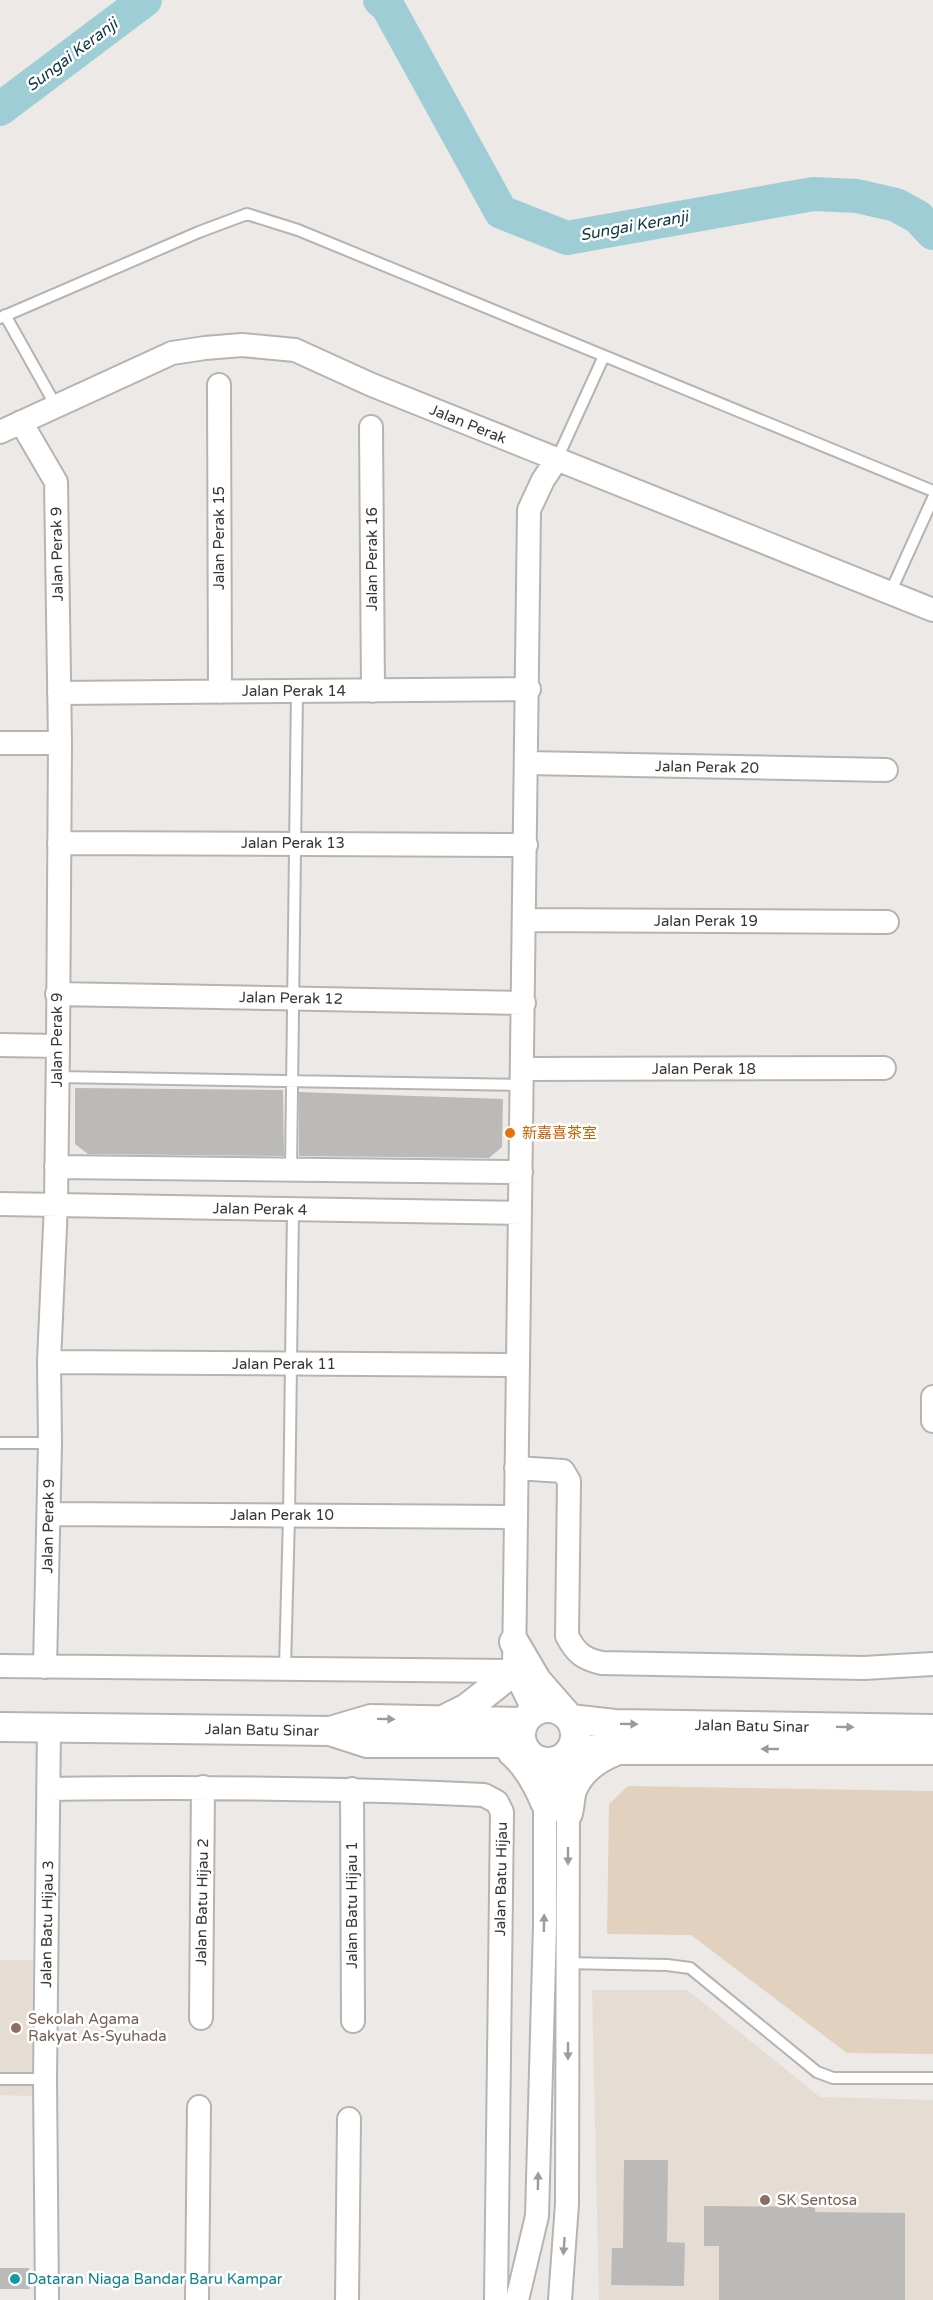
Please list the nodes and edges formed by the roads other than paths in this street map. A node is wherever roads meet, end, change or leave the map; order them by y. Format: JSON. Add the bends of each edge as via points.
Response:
{"nodes":[{"id":1,"x":3,"y":316,"type":"edge"},
{"id":2,"x":604,"y":356,"type":"junction"},
{"id":3,"x":219,"y":385,"type":"dead end"},
{"id":4,"x":56,"y":406,"type":"junction"},
{"id":5,"x":21,"y":422,"type":"junction"},
{"id":6,"x":371,"y":427,"type":"dead end"},
{"id":7,"x":0,"y":432,"type":"edge"},
{"id":8,"x":557,"y":459,"type":"junction"},
{"id":9,"x":933,"y":491,"type":"edge"},
{"id":10,"x":933,"y":498,"type":"edge"},
{"id":11,"x":890,"y":593,"type":"junction"},
{"id":12,"x":933,"y":610,"type":"edge"},
{"id":13,"x":528,"y":689,"type":"junction"},
{"id":14,"x":297,"y":691,"type":"junction"},
{"id":15,"x":373,"y":691,"type":"junction"},
{"id":16,"x":220,"y":692,"type":"junction"},
{"id":17,"x":59,"y":693,"type":"junction"},
{"id":18,"x":0,"y":743,"type":"edge"},
{"id":19,"x":60,"y":743,"type":"junction"},
{"id":20,"x":527,"y":763,"type":"junction"},
{"id":21,"x":886,"y":770,"type":"dead end"},
{"id":22,"x":59,"y":843,"type":"junction"},
{"id":23,"x":295,"y":843,"type":"junction"},
{"id":24,"x":526,"y":845,"type":"junction"},
{"id":25,"x":525,"y":920,"type":"junction"},
{"id":26,"x":887,"y":922,"type":"dead end"},
{"id":27,"x":57,"y":994,"type":"junction"},
{"id":28,"x":293,"y":998,"type":"junction"},
{"id":29,"x":524,"y":1003,"type":"junction"},
{"id":30,"x":0,"y":1045,"type":"edge"},
{"id":31,"x":58,"y":1046,"type":"junction"},
{"id":32,"x":884,"y":1068,"type":"dead end"},
{"id":33,"x":58,"y":1077,"type":"junction"},
{"id":34,"x":523,"y":1077,"type":"junction"},
{"id":35,"x":292,"y":1082,"type":"junction"},
{"id":36,"x":56,"y":1167,"type":"junction"},
{"id":37,"x":291,"y":1170,"type":"junction"},
{"id":38,"x":521,"y":1172,"type":"junction"},
{"id":39,"x":0,"y":1203,"type":"edge"},
{"id":40,"x":56,"y":1204,"type":"junction"},
{"id":41,"x":293,"y":1210,"type":"junction"},
{"id":42,"x":520,"y":1213,"type":"junction"},
{"id":43,"x":49,"y":1362,"type":"junction"},
{"id":44,"x":290,"y":1364,"type":"junction"},
{"id":45,"x":518,"y":1365,"type":"junction"},
{"id":46,"x":933,"y":1397,"type":"edge"},
{"id":47,"x":933,"y":1421,"type":"edge"},
{"id":48,"x":0,"y":1443,"type":"edge"},
{"id":49,"x":50,"y":1443,"type":"junction"},
{"id":50,"x":516,"y":1468,"type":"junction"},
{"id":51,"x":49,"y":1514,"type":"junction"},
{"id":52,"x":289,"y":1516,"type":"junction"},
{"id":53,"x":516,"y":1517,"type":"junction"},
{"id":54,"x":514,"y":1642,"type":"junction"},
{"id":55,"x":933,"y":1664,"type":"edge"},
{"id":56,"x":0,"y":1666,"type":"edge"},
{"id":57,"x":45,"y":1666,"type":"junction"},
{"id":58,"x":285,"y":1668,"type":"junction"},
{"id":59,"x":514,"y":1671,"type":"junction"},
{"id":60,"x":568,"y":1716,"type":"junction"},
{"id":61,"x":441,"y":1721,"type":"junction"},
{"id":62,"x":0,"y":1726,"type":"edge"},
{"id":63,"x":49,"y":1727,"type":"junction"},
{"id":64,"x":933,"y":1729,"type":"edge"},
{"id":65,"x":518,"y":1730,"type":"junction"},
{"id":66,"x":330,"y":1731,"type":"junction"},
{"id":67,"x":623,"y":1748,"type":"junction"},
{"id":68,"x":933,"y":1750,"type":"edge"},
{"id":69,"x":560,"y":1756,"type":"junction"},
{"id":70,"x":203,"y":1787,"type":"junction"},
{"id":71,"x":49,"y":1789,"type":"junction"},
{"id":72,"x":352,"y":1789,"type":"junction"},
{"id":73,"x":557,"y":1808,"type":"junction"},
{"id":74,"x":543,"y":1962,"type":"junction"},
{"id":75,"x":569,"y":1963,"type":"junction"},
{"id":76,"x":201,"y":2018,"type":"dead end"},
{"id":77,"x":353,"y":2021,"type":"dead end"},
{"id":78,"x":933,"y":2078,"type":"edge"},
{"id":79,"x":0,"y":2079,"type":"edge"},
{"id":80,"x":45,"y":2079,"type":"junction"},
{"id":81,"x":199,"y":2107,"type":"dead end"},
{"id":82,"x":349,"y":2119,"type":"dead end"},
{"id":83,"x":47,"y":2300,"type":"edge"},
{"id":84,"x":197,"y":2300,"type":"edge"},
{"id":85,"x":347,"y":2300,"type":"edge"},
{"id":86,"x":496,"y":2300,"type":"edge"},
{"id":87,"x":517,"y":2300,"type":"edge"},
{"id":88,"x":560,"y":2300,"type":"edge"}],
"edges":[{"from":1,"to":2,"type":"lane","via":[[247,214],[298,230]]},
{"from":1,"to":4,"type":"lane"},
{"from":2,"to":8,"type":"lane"},
{"from":2,"to":9,"type":"lane"},
{"from":3,"to":16,"type":"street","name":"Jalan Perak 15"},
{"from":4,"to":5,"type":"street","name":"Jalan Perak"},
{"from":4,"to":8,"type":"street","name":"Jalan Perak","via":[[172,353],[242,345],[294,350]]},
{"from":5,"to":7,"type":"street","name":"Jalan Perak"},
{"from":5,"to":17,"type":"street","name":"Jalan Perak 9","via":[[56,482]]},
{"from":6,"to":15,"type":"street","name":"Jalan Perak 16"},
{"from":8,"to":11,"type":"street","name":"Jalan Perak"},
{"from":8,"to":13,"type":"street","via":[[530,510]]},
{"from":10,"to":11,"type":"lane"},
{"from":11,"to":12,"type":"street","name":"Jalan Perak"},
{"from":13,"to":15,"type":"street","name":"Jalan Perak 14"},
{"from":13,"to":20,"type":"street"},
{"from":14,"to":15,"type":"street","name":"Jalan Perak 14"},
{"from":14,"to":16,"type":"street","name":"Jalan Perak 14"},
{"from":14,"to":23,"type":"lane"},
{"from":16,"to":17,"type":"street","name":"Jalan Perak 14"},
{"from":17,"to":19,"type":"street","name":"Jalan Perak 9"},
{"from":18,"to":19,"type":"street"},
{"from":19,"to":22,"type":"street","name":"Jalan Perak 9"},
{"from":20,"to":21,"type":"street","name":"Jalan Perak 20"},
{"from":20,"to":24,"type":"street"},
{"from":22,"to":23,"type":"street","name":"Jalan Perak 13"},
{"from":22,"to":27,"type":"street","name":"Jalan Perak 9"},
{"from":23,"to":24,"type":"street","name":"Jalan Perak 13"},
{"from":23,"to":28,"type":"lane"},
{"from":24,"to":25,"type":"street"},
{"from":25,"to":26,"type":"street","name":"Jalan Perak 19"},
{"from":25,"to":29,"type":"street"},
{"from":27,"to":28,"type":"street","name":"Jalan Perak 12"},
{"from":27,"to":31,"type":"street","name":"Jalan Perak 9"},
{"from":28,"to":29,"type":"street","name":"Jalan Perak 12"},
{"from":28,"to":35,"type":"lane"},
{"from":29,"to":34,"type":"street"},
{"from":30,"to":31,"type":"street"},
{"from":31,"to":33,"type":"street","name":"Jalan Perak 9"},
{"from":32,"to":34,"type":"street","name":"Jalan Perak 18"},
{"from":33,"to":35,"type":"lane"},
{"from":33,"to":36,"type":"street","name":"Jalan Perak 9"},
{"from":34,"to":35,"type":"lane"},
{"from":34,"to":38,"type":"street"},
{"from":35,"to":37,"type":"lane"},
{"from":36,"to":37,"type":"street"},
{"from":36,"to":40,"type":"street","name":"Jalan Perak 9"},
{"from":37,"to":38,"type":"street"},
{"from":38,"to":42,"type":"street"},
{"from":39,"to":40,"type":"street","name":"Jalan Perak 4"},
{"from":40,"to":41,"type":"street","name":"Jalan Perak 4"},
{"from":40,"to":43,"type":"street","name":"Jalan Perak 9"},
{"from":41,"to":42,"type":"street","name":"Jalan Perak 4"},
{"from":41,"to":44,"type":"lane"},
{"from":42,"to":45,"type":"street"},
{"from":43,"to":44,"type":"street","name":"Jalan Perak 11"},
{"from":43,"to":49,"type":"street","name":"Jalan Perak 9"},
{"from":44,"to":45,"type":"street","name":"Jalan Perak 11"},
{"from":44,"to":52,"type":"lane"},
{"from":45,"to":50,"type":"street"},
{"from":46,"to":47,"type":"street"},
{"from":48,"to":49,"type":"lane"},
{"from":49,"to":51,"type":"street","name":"Jalan Perak 9"},
{"from":50,"to":53,"type":"street"},
{"from":50,"to":55,"type":"street","via":[[563,1471],[569,1481],[567,1636],[576,1653],[587,1660],[864,1668]]},
{"from":51,"to":52,"type":"street","name":"Jalan Perak 10"},
{"from":51,"to":57,"type":"street","name":"Jalan Perak 9"},
{"from":52,"to":53,"type":"street","name":"Jalan Perak 10"},
{"from":52,"to":58,"type":"lane"},
{"from":53,"to":54,"type":"street"},
{"from":54,"to":59,"type":"street"},
{"from":54,"to":60,"type":"street","via":[[537,1681]]},
{"from":56,"to":57,"type":"street"},
{"from":57,"to":58,"type":"street"},
{"from":58,"to":59,"type":"street"},
{"from":59,"to":61,"type":"street","via":[[467,1708]]},
{"from":59,"to":65,"type":"street"},
{"from":60,"to":64,"type":"street","name":"Jalan Batu Sinar","one_way":true,"via":[[615,1724]]},
{"from":60,"to":65,"type":"street","via":[[550,1708]]},
{"from":60,"to":69,"type":"street","via":[[575,1734]]},
{"from":61,"to":65,"type":"street"},
{"from":66,"to":61,"type":"street","one_way":true,"via":[[371,1719]]},
{"from":62,"to":63,"type":"street","name":"Jalan Batu Sinar"},
{"from":63,"to":66,"type":"street","name":"Jalan Batu Sinar"},
{"from":63,"to":71,"type":"street","name":"Jalan Batu Hijau 3"},
{"from":65,"to":66,"type":"street","name":"Jalan Batu Sinar","via":[[367,1743]]},
{"from":65,"to":69,"type":"street","via":[[528,1754]]},
{"from":65,"to":73,"type":"street","via":[[510,1750]]},
{"from":68,"to":67,"type":"street","name":"Jalan Batu Sinar","one_way":true},
{"from":67,"to":69,"type":"street","name":"Jalan Batu Sinar"},
{"from":67,"to":73,"type":"street","via":[[606,1754],[584,1772]]},
{"from":69,"to":73,"type":"street"},
{"from":70,"to":71,"type":"street","name":"Jalan Batu Hijau"},
{"from":70,"to":72,"type":"street","name":"Jalan Batu Hijau"},
{"from":70,"to":76,"type":"street","name":"Jalan Batu Hijau 2"},
{"from":71,"to":80,"type":"street","name":"Jalan Batu Hijau 3"},
{"from":72,"to":77,"type":"street","name":"Jalan Batu Hijau 1"},
{"from":72,"to":86,"type":"street","name":"Jalan Batu Hijau","via":[[484,1795],[497,1802],[502,1812]]},
{"from":74,"to":73,"type":"street","one_way":true},
{"from":73,"to":75,"type":"street","one_way":true},
{"from":74,"to":75,"type":"lane"},
{"from":87,"to":74,"type":"street","one_way":true,"via":[[537,2216]]},
{"from":75,"to":78,"type":"lane","via":[[690,1968],[817,2072],[833,2078]]},
{"from":75,"to":88,"type":"street","one_way":true,"via":[[567,2204]]},
{"from":79,"to":80,"type":"lane"},
{"from":80,"to":83,"type":"street","name":"Jalan Batu Hijau 3"},
{"from":81,"to":84,"type":"street"},
{"from":82,"to":85,"type":"street"}]}
